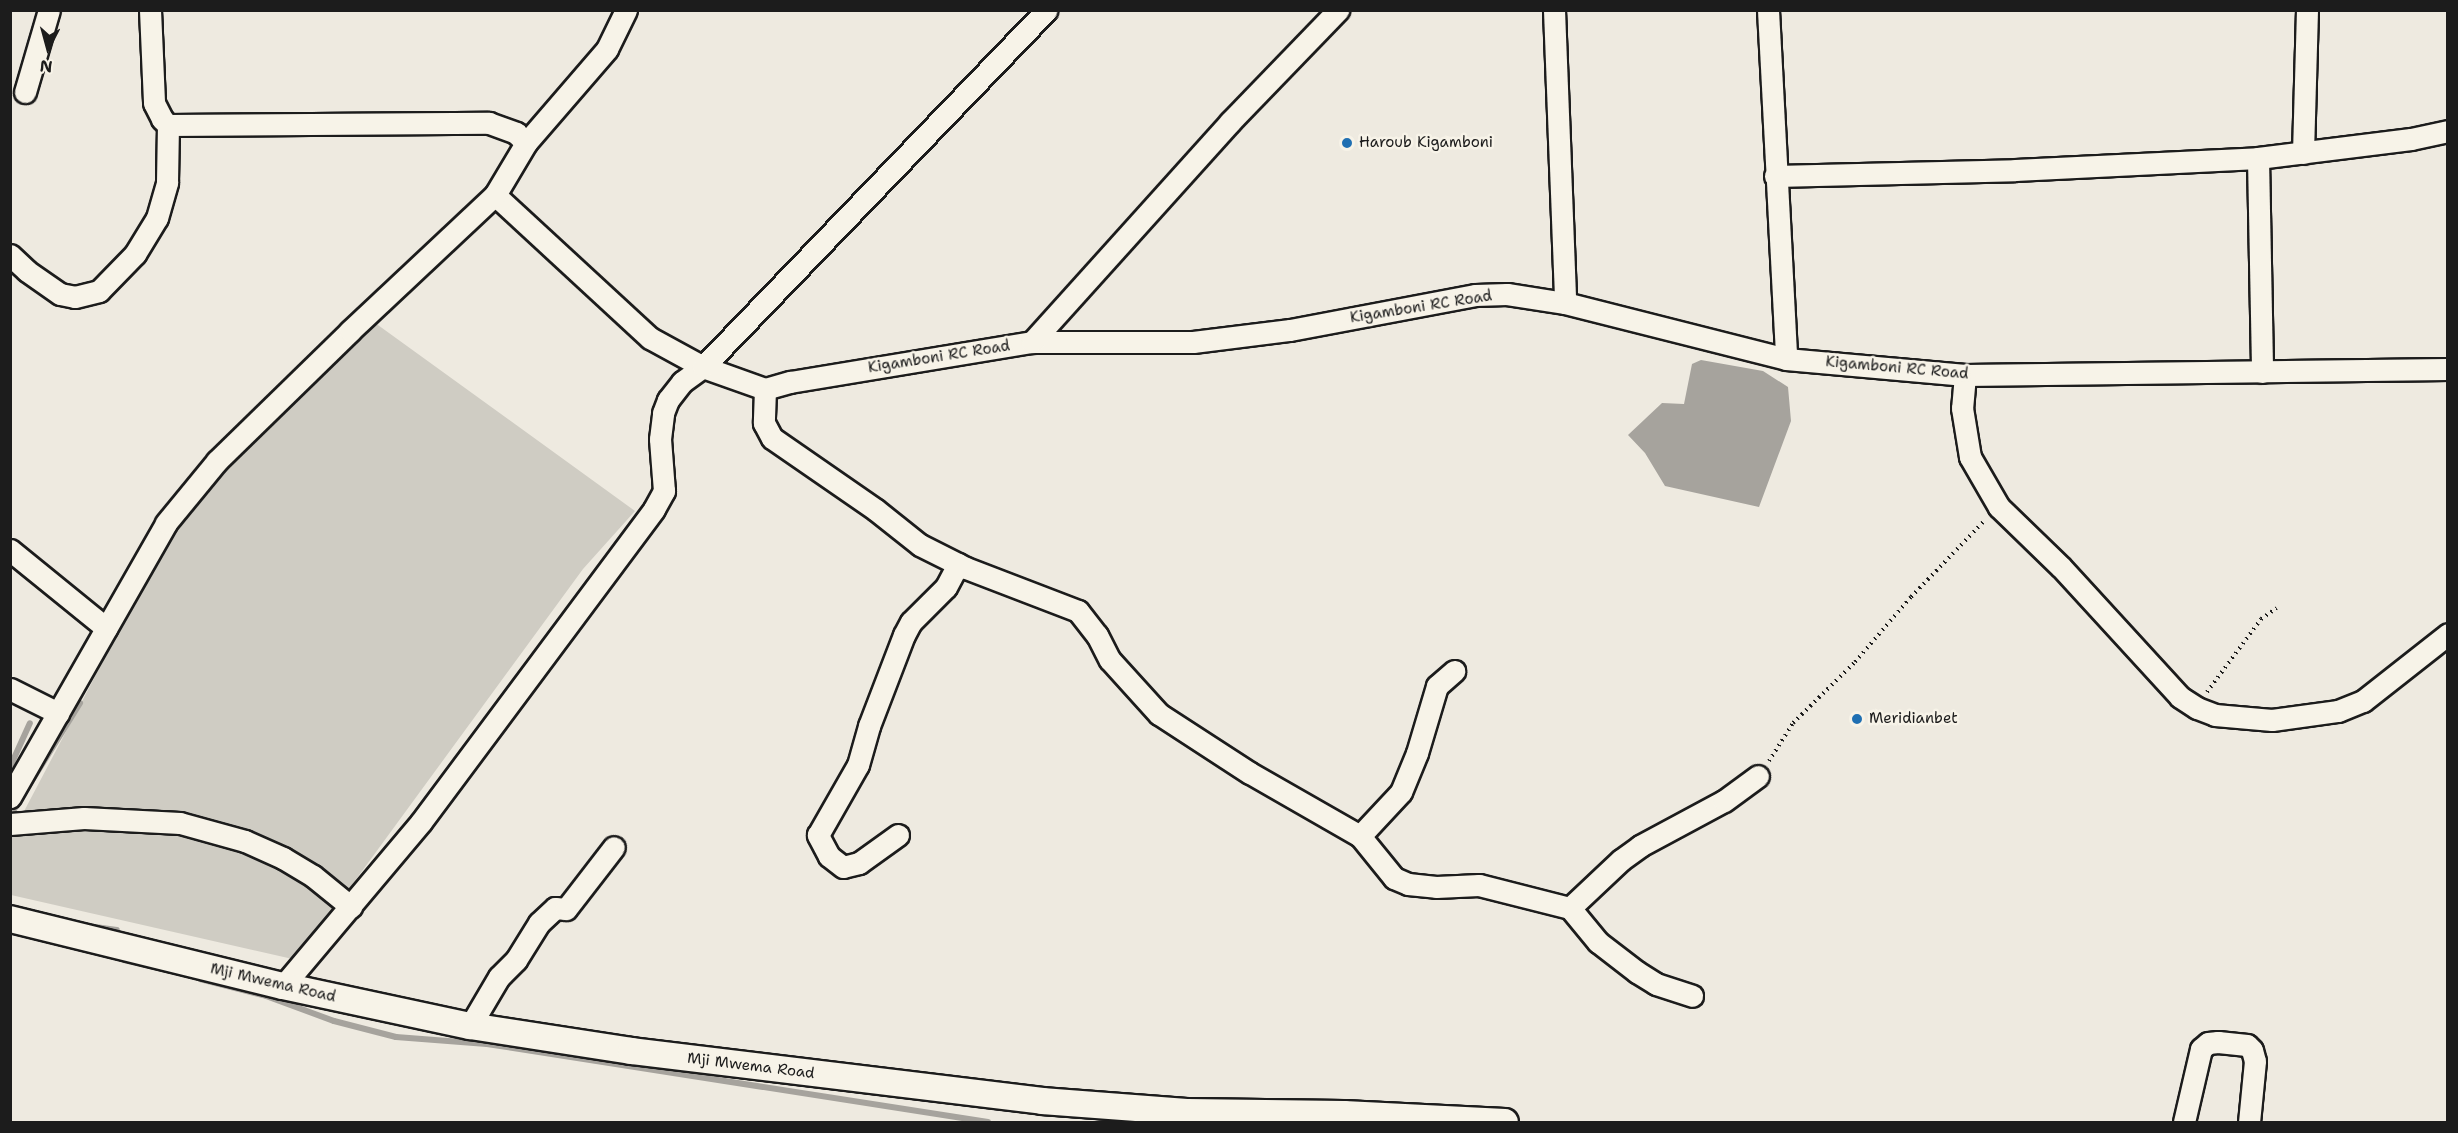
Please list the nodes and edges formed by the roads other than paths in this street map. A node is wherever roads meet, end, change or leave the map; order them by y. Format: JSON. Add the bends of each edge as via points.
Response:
{"nodes":[{"id":1,"x":49,"y":10,"type":"edge"},
{"id":2,"x":150,"y":10,"type":"edge"},
{"id":3,"x":626,"y":10,"type":"edge"},
{"id":4,"x":1046,"y":10,"type":"edge"},
{"id":5,"x":1338,"y":10,"type":"edge"},
{"id":6,"x":1554,"y":10,"type":"edge"},
{"id":7,"x":1768,"y":10,"type":"edge"},
{"id":8,"x":2307,"y":10,"type":"edge"},
{"id":9,"x":25,"y":92,"type":"dead end"},
{"id":10,"x":168,"y":125,"type":"junction"},
{"id":11,"x":2448,"y":131,"type":"edge"},
{"id":12,"x":526,"y":143,"type":"junction"},
{"id":13,"x":2303,"y":153,"type":"junction"},
{"id":14,"x":2258,"y":158,"type":"junction"},
{"id":15,"x":1776,"y":176,"type":"junction"},
{"id":16,"x":495,"y":195,"type":"junction"},
{"id":17,"x":10,"y":255,"type":"edge"},
{"id":18,"x":1565,"y":303,"type":"junction"},
{"id":19,"x":1032,"y":342,"type":"junction"},
{"id":20,"x":1786,"y":359,"type":"junction"},
{"id":21,"x":703,"y":367,"type":"junction"},
{"id":22,"x":2448,"y":369,"type":"edge"},
{"id":23,"x":2262,"y":372,"type":"junction"},
{"id":24,"x":1965,"y":375,"type":"junction"},
{"id":25,"x":765,"y":389,"type":"junction"},
{"id":26,"x":10,"y":549,"type":"edge"},
{"id":27,"x":958,"y":564,"type":"junction"},
{"id":28,"x":106,"y":628,"type":"junction"},
{"id":29,"x":2448,"y":634,"type":"edge"},
{"id":30,"x":1454,"y":671,"type":"dead end"},
{"id":31,"x":10,"y":689,"type":"edge"},
{"id":32,"x":58,"y":713,"type":"junction"},
{"id":33,"x":1758,"y":776,"type":"road end"},
{"id":34,"x":10,"y":797,"type":"edge"},
{"id":35,"x":10,"y":824,"type":"edge"},
{"id":36,"x":898,"y":835,"type":"dead end"},
{"id":37,"x":1360,"y":836,"type":"junction"},
{"id":38,"x":614,"y":847,"type":"dead end"},
{"id":39,"x":351,"y":907,"type":"junction"},
{"id":40,"x":1570,"y":908,"type":"junction"},
{"id":41,"x":10,"y":919,"type":"edge"},
{"id":42,"x":284,"y":986,"type":"junction"},
{"id":43,"x":1692,"y":996,"type":"dead end"},
{"id":44,"x":470,"y":1026,"type":"junction"},
{"id":45,"x":1504,"y":1122,"type":"edge"},
{"id":46,"x":2184,"y":1122,"type":"edge"},
{"id":47,"x":2249,"y":1122,"type":"edge"}],
"edges":[{"from":1,"to":9,"type":"street"},
{"from":2,"to":10,"type":"street","via":[[154,104]]},
{"from":3,"to":12,"type":"street","via":[[607,49]]},
{"from":4,"to":21,"type":"street"},
{"from":5,"to":19,"type":"street","via":[[1230,122]]},
{"from":6,"to":18,"type":"street"},
{"from":7,"to":15,"type":"street"},
{"from":8,"to":13,"type":"street"},
{"from":10,"to":12,"type":"street","via":[[489,123],[516,133]]},
{"from":10,"to":17,"type":"street","via":[[167,182],[158,218],[135,254],[99,291],[75,297],[60,294]]},
{"from":11,"to":13,"type":"street"},
{"from":12,"to":16,"type":"street"},
{"from":13,"to":14,"type":"street"},
{"from":14,"to":15,"type":"street"},
{"from":14,"to":23,"type":"street"},
{"from":15,"to":20,"type":"street"},
{"from":16,"to":21,"type":"street","via":[[650,338]]},
{"from":16,"to":28,"type":"street","via":[[218,461],[166,522]]},
{"from":18,"to":19,"type":"street","name":"Kigamboni RC Road","via":[[1507,294],[1475,295],[1290,330],[1193,342]]},
{"from":18,"to":20,"type":"street","name":"Kigamboni RC Road"},
{"from":19,"to":25,"type":"street","name":"Kigamboni RC Road"},
{"from":20,"to":24,"type":"street","name":"Kigamboni RC Road"},
{"from":21,"to":25,"type":"street"},
{"from":21,"to":39,"type":"street","via":[[682,382],[663,413],[660,439],[664,491],[654,509],[421,822]]},
{"from":22,"to":23,"type":"street","name":"Kigamboni RC Road"},
{"from":23,"to":24,"type":"street","name":"Kigamboni RC Road"},
{"from":24,"to":29,"type":"street","via":[[1962,408],[1970,457],[1999,507],[2061,567],[2181,697],[2197,708],[2215,715],[2272,720],[2338,711],[2363,701]]},
{"from":25,"to":27,"type":"street","via":[[764,423],[772,438],[920,545]]},
{"from":26,"to":28,"type":"street"},
{"from":27,"to":36,"type":"street","via":[[945,587],[911,622],[904,635],[858,765],[818,835],[829,856],[843,867],[859,863]]},
{"from":27,"to":37,"type":"street","via":[[1078,610],[1110,660],[1159,714],[1250,773]]},
{"from":28,"to":32,"type":"street"},
{"from":30,"to":37,"type":"street","via":[[1437,686],[1401,792]]},
{"from":31,"to":32,"type":"street"},
{"from":32,"to":34,"type":"street"},
{"from":33,"to":40,"type":"street","via":[[1724,801],[1640,846]]},
{"from":35,"to":39,"type":"street","via":[[84,818],[180,823],[245,841],[283,858]]},
{"from":37,"to":40,"type":"street","via":[[1394,878],[1408,884],[1479,885]]},
{"from":38,"to":44,"type":"street","via":[[566,909],[555,908],[539,923],[516,960],[499,977]]},
{"from":39,"to":42,"type":"street"},
{"from":40,"to":43,"type":"street","via":[[1598,942],[1637,972],[1663,987]]},
{"from":41,"to":42,"type":"main road","name":"Mji Mwema Road"},
{"from":42,"to":44,"type":"main road","name":"Mji Mwema Road"},
{"from":44,"to":45,"type":"main road","name":"Mji Mwema Road","via":[[631,1051],[1042,1101],[1186,1112]]},
{"from":46,"to":47,"type":"street","via":[[2201,1049],[2218,1042],[2247,1045],[2252,1050],[2255,1061]]}]}
